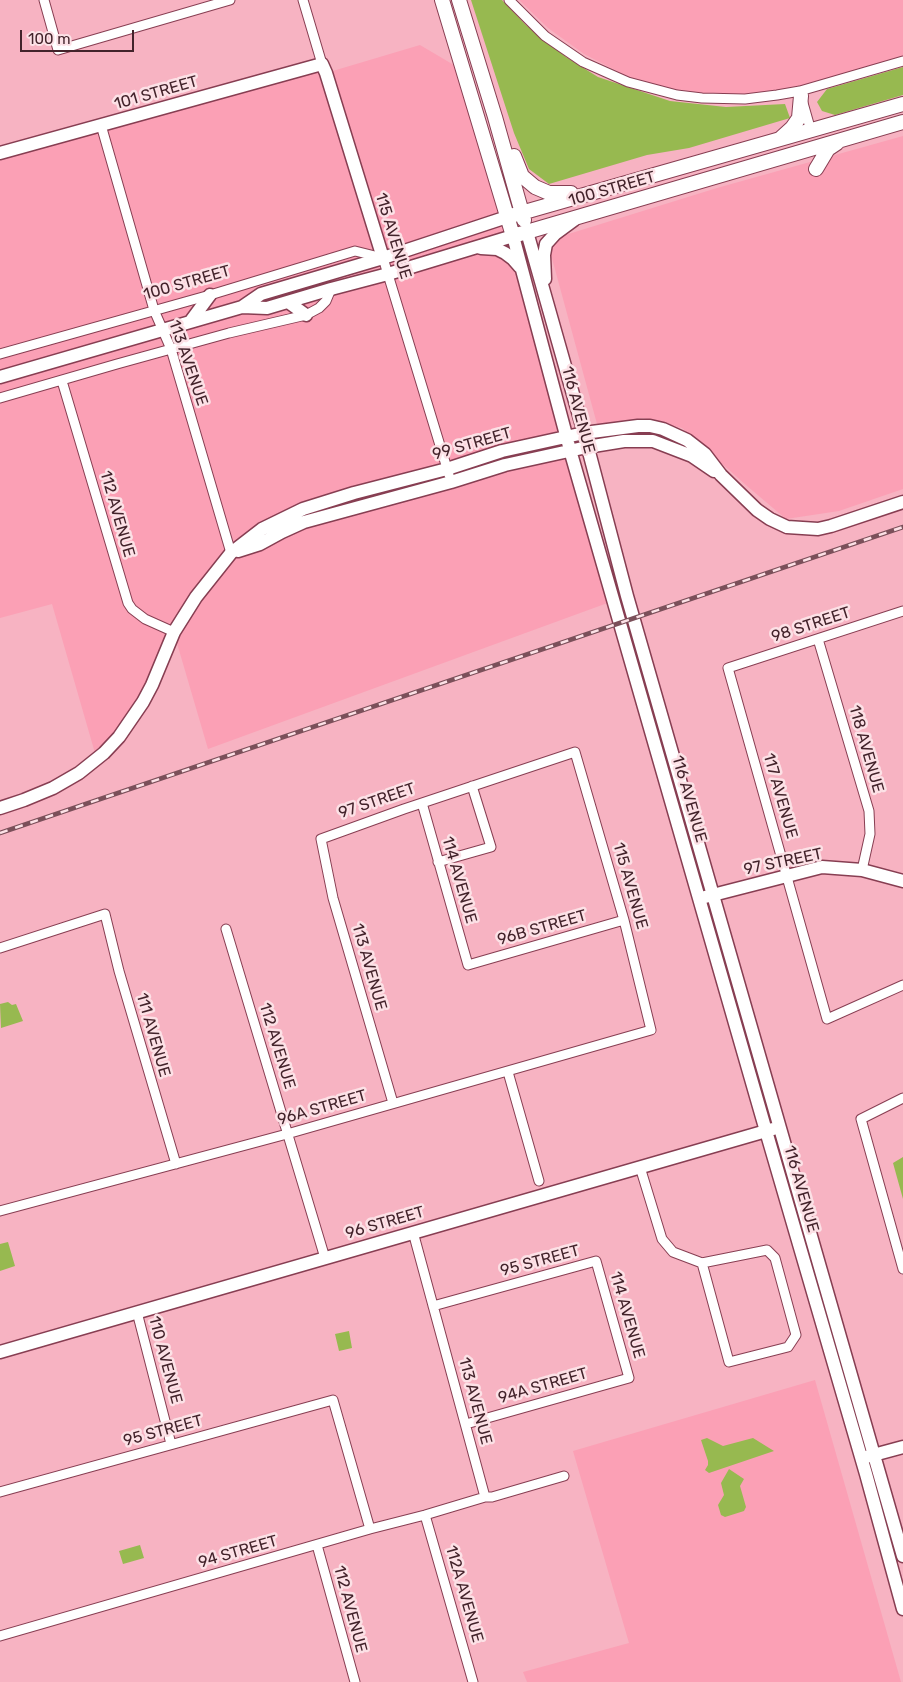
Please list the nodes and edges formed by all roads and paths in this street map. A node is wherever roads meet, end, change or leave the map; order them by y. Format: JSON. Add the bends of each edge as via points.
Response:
{"nodes":[{"id":1,"x":44,"y":0,"type":"edge"},
{"id":2,"x":230,"y":0,"type":"edge"},
{"id":3,"x":303,"y":0,"type":"edge"},
{"id":4,"x":442,"y":0,"type":"edge"},
{"id":5,"x":459,"y":0,"type":"edge"},
{"id":6,"x":509,"y":0,"type":"edge"},
{"id":7,"x":903,"y":61,"type":"edge"},
{"id":8,"x":322,"y":64,"type":"junction"},
{"id":9,"x":801,"y":93,"type":"junction"},
{"id":10,"x":903,"y":104,"type":"edge"},
{"id":11,"x":882,"y":110,"type":"junction"},
{"id":12,"x":495,"y":117,"type":"junction"},
{"id":13,"x":903,"y":122,"type":"edge"},
{"id":14,"x":101,"y":125,"type":"junction"},
{"id":15,"x":811,"y":131,"type":"junction"},
{"id":16,"x":780,"y":139,"type":"junction"},
{"id":17,"x":841,"y":141,"type":"junction"},
{"id":18,"x":808,"y":150,"type":"junction"},
{"id":19,"x":0,"y":153,"type":"edge"},
{"id":20,"x":745,"y":169,"type":"junction"},
{"id":21,"x":816,"y":169,"type":"dead end"},
{"id":22,"x":597,"y":192,"type":"junction"},
{"id":23,"x":522,"y":213,"type":"junction"},
{"id":24,"x":507,"y":217,"type":"junction"},
{"id":25,"x":577,"y":218,"type":"junction"},
{"id":26,"x":527,"y":232,"type":"junction"},
{"id":27,"x":513,"y":236,"type":"junction"},
{"id":28,"x":471,"y":248,"type":"junction"},
{"id":29,"x":382,"y":258,"type":"junction"},
{"id":30,"x":522,"y":269,"type":"junction"},
{"id":31,"x":388,"y":274,"type":"junction"},
{"id":32,"x":331,"y":289,"type":"junction"},
{"id":33,"x":210,"y":295,"type":"junction"},
{"id":34,"x":545,"y":299,"type":"junction"},
{"id":35,"x":288,"y":302,"type":"junction"},
{"id":36,"x":242,"y":306,"type":"junction"},
{"id":37,"x":154,"y":310,"type":"junction"},
{"id":38,"x":306,"y":315,"type":"junction"},
{"id":39,"x":190,"y":322,"type":"junction"},
{"id":40,"x":162,"y":330,"type":"junction"},
{"id":41,"x":171,"y":349,"type":"junction"},
{"id":42,"x":0,"y":354,"type":"edge"},
{"id":43,"x":0,"y":377,"type":"edge"},
{"id":44,"x":62,"y":380,"type":"junction"},
{"id":45,"x":0,"y":398,"type":"edge"},
{"id":46,"x":584,"y":433,"type":"junction"},
{"id":47,"x":566,"y":436,"type":"junction"},
{"id":48,"x":587,"y":446,"type":"junction"},
{"id":49,"x":570,"y":450,"type":"junction"},
{"id":50,"x":447,"y":469,"type":"junction"},
{"id":51,"x":721,"y":475,"type":"junction"},
{"id":52,"x":451,"y":482,"type":"junction"},
{"id":53,"x":903,"y":502,"type":"edge"},
{"id":54,"x":231,"y":553,"type":"junction"},
{"id":55,"x":628,"y":596,"type":"junction"},
{"id":56,"x":613,"y":601,"type":"junction"},
{"id":57,"x":903,"y":611,"type":"edge"},
{"id":58,"x":174,"y":632,"type":"junction"},
{"id":59,"x":818,"y":639,"type":"junction"},
{"id":60,"x":728,"y":668,"type":"joint"},
{"id":61,"x":574,"y":752,"type":"joint"},
{"id":62,"x":472,"y":786,"type":"junction"},
{"id":63,"x":422,"y":803,"type":"junction"},
{"id":64,"x":0,"y":808,"type":"edge"},
{"id":65,"x":321,"y":838,"type":"joint"},
{"id":66,"x":438,"y":862,"type":"junction"},
{"id":67,"x":862,"y":870,"type":"junction"},
{"id":68,"x":787,"y":875,"type":"junction"},
{"id":69,"x":903,"y":881,"type":"edge"},
{"id":70,"x":713,"y":895,"type":"junction"},
{"id":71,"x":700,"y":899,"type":"junction"},
{"id":72,"x":624,"y":920,"type":"junction"},
{"id":73,"x":226,"y":930,"type":"dead end"},
{"id":74,"x":0,"y":948,"type":"edge"},
{"id":75,"x":468,"y":965,"type":"joint"},
{"id":76,"x":903,"y":985,"type":"edge"},
{"id":77,"x":651,"y":1030,"type":"joint"},
{"id":78,"x":508,"y":1072,"type":"junction"},
{"id":79,"x":903,"y":1098,"type":"edge"},
{"id":80,"x":392,"y":1103,"type":"junction"},
{"id":81,"x":780,"y":1127,"type":"junction"},
{"id":82,"x":766,"y":1132,"type":"junction"},
{"id":83,"x":287,"y":1134,"type":"junction"},
{"id":84,"x":176,"y":1164,"type":"junction"},
{"id":85,"x":640,"y":1167,"type":"junction"},
{"id":86,"x":539,"y":1181,"type":"dead end"},
{"id":87,"x":0,"y":1211,"type":"edge"},
{"id":88,"x":413,"y":1232,"type":"junction"},
{"id":89,"x":325,"y":1258,"type":"junction"},
{"id":90,"x":596,"y":1261,"type":"joint"},
{"id":91,"x":702,"y":1263,"type":"junction"},
{"id":92,"x":903,"y":1266,"type":"edge"},
{"id":93,"x":434,"y":1306,"type":"junction"},
{"id":94,"x":137,"y":1312,"type":"junction"},
{"id":95,"x":0,"y":1352,"type":"edge"},
{"id":96,"x":629,"y":1378,"type":"joint"},
{"id":97,"x":466,"y":1424,"type":"junction"},
{"id":98,"x":171,"y":1444,"type":"junction"},
{"id":99,"x":903,"y":1447,"type":"edge"},
{"id":100,"x":874,"y":1454,"type":"junction"},
{"id":101,"x":861,"y":1458,"type":"junction"},
{"id":102,"x":564,"y":1476,"type":"dead end"},
{"id":103,"x":0,"y":1492,"type":"edge"},
{"id":104,"x":485,"y":1497,"type":"junction"},
{"id":105,"x":425,"y":1515,"type":"junction"},
{"id":106,"x":370,"y":1529,"type":"junction"},
{"id":107,"x":317,"y":1545,"type":"junction"},
{"id":108,"x":903,"y":1556,"type":"edge"},
{"id":109,"x":903,"y":1608,"type":"edge"},
{"id":110,"x":0,"y":1636,"type":"edge"},
{"id":111,"x":355,"y":1682,"type":"edge"},
{"id":112,"x":474,"y":1682,"type":"edge"}],
"edges":[{"from":1,"to":2,"type":"street","via":[[58,50]]},
{"from":3,"to":8,"type":"street","name":"115 AVENUE"},
{"from":4,"to":24,"type":"main road","name":"116 AVENUE"},
{"from":5,"to":12,"type":"main road","name":"116 AVENUE"},
{"from":6,"to":9,"type":"street","via":[[545,36],[567,52],[636,84],[702,98],[746,99]]},
{"from":7,"to":9,"type":"street"},
{"from":8,"to":14,"type":"main road","name":"101 STREET"},
{"from":8,"to":29,"type":"main road","name":"115 AVENUE"},
{"from":9,"to":15,"type":"street"},
{"from":9,"to":16,"type":"main road","via":[[799,118]]},
{"from":10,"to":11,"type":"main road","name":"100 STREET"},
{"from":11,"to":15,"type":"main road","name":"100 STREET"},
{"from":11,"to":18,"type":"main road","via":[[820,136]]},
{"from":12,"to":22,"type":"main road","via":[[522,176],[534,187],[556,194]]},
{"from":12,"to":23,"type":"main road","name":"116 AVENUE"},
{"from":13,"to":17,"type":"main road","name":"100 STREET"},
{"from":14,"to":19,"type":"main road","name":"101 STREET"},
{"from":14,"to":37,"type":"street","name":"113 AVENUE"},
{"from":15,"to":16,"type":"main road","name":"100 STREET"},
{"from":15,"to":20,"type":"main road","via":[[802,140]]},
{"from":16,"to":22,"type":"main road","name":"100 STREET"},
{"from":17,"to":18,"type":"main road","name":"100 STREET"},
{"from":17,"to":21,"type":"main road","via":[[828,149]]},
{"from":18,"to":20,"type":"main road","name":"100 STREET"},
{"from":20,"to":25,"type":"main road","name":"100 STREET"},
{"from":22,"to":23,"type":"main road","name":"100 STREET"},
{"from":23,"to":24,"type":"main road","name":"100 STREET"},
{"from":23,"to":26,"type":"main road","name":"116 AVENUE"},
{"from":24,"to":27,"type":"main road","name":"116 AVENUE"},
{"from":24,"to":29,"type":"main road","name":"100 STREET"},
{"from":25,"to":26,"type":"main road","name":"100 STREET"},
{"from":25,"to":34,"type":"main road","via":[[554,234],[546,244]]},
{"from":26,"to":27,"type":"main road","name":"100 STREET"},
{"from":26,"to":34,"type":"main road","name":"116 AVENUE"},
{"from":27,"to":28,"type":"main road","name":"100 STREET"},
{"from":27,"to":30,"type":"main road","name":"116 AVENUE"},
{"from":28,"to":30,"type":"main road","via":[[497,249]]},
{"from":28,"to":31,"type":"main road","name":"100 STREET"},
{"from":29,"to":31,"type":"street","name":"115 AVENUE"},
{"from":29,"to":33,"type":"street","name":"100 STREET","via":[[355,251]]},
{"from":29,"to":36,"type":"main road","name":"100 STREET","via":[[261,294]]},
{"from":30,"to":47,"type":"main road","name":"116 AVENUE"},
{"from":31,"to":32,"type":"main road","name":"100 STREET"},
{"from":31,"to":50,"type":"street","name":"115 AVENUE"},
{"from":32,"to":35,"type":"main road","name":"100 STREET"},
{"from":32,"to":38,"type":"street","via":[[326,301]]},
{"from":33,"to":37,"type":"street","name":"100 STREET"},
{"from":33,"to":39,"type":"main road"},
{"from":34,"to":46,"type":"main road","name":"116 AVENUE"},
{"from":35,"to":36,"type":"main road","name":"100 STREET","via":[[267,308]]},
{"from":35,"to":38,"type":"main road"},
{"from":36,"to":39,"type":"main road","name":"100 STREET"},
{"from":37,"to":40,"type":"street","name":"113 AVENUE"},
{"from":37,"to":42,"type":"street","name":"100 STREET"},
{"from":38,"to":41,"type":"street"},
{"from":39,"to":40,"type":"main road","name":"100 STREET"},
{"from":40,"to":41,"type":"street","name":"113 AVENUE"},
{"from":40,"to":43,"type":"main road","name":"100 STREET"},
{"from":41,"to":44,"type":"street"},
{"from":41,"to":54,"type":"street","name":"113 AVENUE"},
{"from":44,"to":45,"type":"street"},
{"from":44,"to":58,"type":"street","name":"112 AVENUE","via":[[128,602],[145,619]]},
{"from":46,"to":47,"type":"main road","name":"99 STREET"},
{"from":46,"to":48,"type":"main road","name":"116 AVENUE"},
{"from":46,"to":51,"type":"main road","name":"99 STREET","via":[[638,426],[663,429],[697,447]]},
{"from":47,"to":49,"type":"main road","name":"116 AVENUE"},
{"from":47,"to":50,"type":"main road","name":"99 STREET","via":[[502,451]]},
{"from":48,"to":49,"type":"main road","name":"99 STREET"},
{"from":48,"to":51,"type":"main road","name":"99 STREET","via":[[653,441],[692,456]]},
{"from":48,"to":55,"type":"main road","name":"116 AVENUE"},
{"from":49,"to":52,"type":"main road","name":"99 STREET"},
{"from":49,"to":56,"type":"main road","name":"116 AVENUE"},
{"from":50,"to":52,"type":"street","name":"115 AVENUE"},
{"from":50,"to":54,"type":"main road","name":"99 STREET","via":[[303,509],[262,529]]},
{"from":51,"to":53,"type":"main road","name":"99 STREET","via":[[757,510],[787,527],[818,529]]},
{"from":52,"to":54,"type":"main road","name":"99 STREET","via":[[304,522],[260,544]]},
{"from":54,"to":58,"type":"main road","name":"99 STREET"},
{"from":55,"to":56,"type":"main road"},
{"from":55,"to":70,"type":"main road","name":"116 AVENUE"},
{"from":56,"to":71,"type":"main road","name":"116 AVENUE"},
{"from":57,"to":59,"type":"street","name":"98 STREET"},
{"from":58,"to":64,"type":"main road","name":"99 STREET","via":[[143,702],[104,753],[53,788]]},
{"from":59,"to":60,"type":"street","name":"98 STREET"},
{"from":59,"to":67,"type":"street","name":"118 AVENUE","via":[[869,811],[870,834]]},
{"from":60,"to":68,"type":"street","name":"117 AVENUE"},
{"from":61,"to":62,"type":"street","name":"97 STREET"},
{"from":61,"to":72,"type":"street","name":"115 AVENUE"},
{"from":62,"to":63,"type":"street","name":"97 STREET"},
{"from":62,"to":66,"type":"street","via":[[491,847]]},
{"from":63,"to":65,"type":"street","name":"97 STREET"},
{"from":63,"to":66,"type":"street","name":"114 AVENUE"},
{"from":65,"to":80,"type":"street","name":"113 AVENUE","via":[[333,898]]},
{"from":66,"to":75,"type":"street","name":"114 AVENUE"},
{"from":67,"to":68,"type":"main road","name":"97 STREET","via":[[822,867]]},
{"from":67,"to":69,"type":"main road","name":"97 STREET"},
{"from":68,"to":70,"type":"main road","name":"97 STREET"},
{"from":68,"to":76,"type":"street","name":"117 AVENUE","via":[[827,1018]]},
{"from":70,"to":71,"type":"main road","name":"97 STREET"},
{"from":70,"to":81,"type":"main road","name":"116 AVENUE"},
{"from":71,"to":82,"type":"main road","name":"116 AVENUE"},
{"from":72,"to":75,"type":"street","name":"96B STREET"},
{"from":72,"to":77,"type":"street","name":"115 AVENUE"},
{"from":73,"to":83,"type":"street","name":"112 AVENUE"},
{"from":74,"to":84,"type":"street","name":"111 AVENUE","via":[[105,914]]},
{"from":77,"to":78,"type":"street","name":"96A STREET"},
{"from":78,"to":80,"type":"street","name":"96A STREET"},
{"from":78,"to":86,"type":"street"},
{"from":79,"to":92,"type":"street","via":[[861,1119]]},
{"from":80,"to":83,"type":"street","name":"96A STREET"},
{"from":81,"to":82,"type":"main road","name":"96 STREET"},
{"from":81,"to":100,"type":"main road","name":"116 AVENUE"},
{"from":82,"to":85,"type":"main road","name":"96 STREET"},
{"from":82,"to":101,"type":"main road","name":"116 AVENUE"},
{"from":83,"to":84,"type":"street","name":"96A STREET"},
{"from":83,"to":89,"type":"street","name":"112 AVENUE"},
{"from":84,"to":87,"type":"street","name":"96A STREET"},
{"from":85,"to":88,"type":"main road","name":"96 STREET"},
{"from":85,"to":91,"type":"street","via":[[662,1239],[673,1252]]},
{"from":88,"to":89,"type":"main road","name":"96 STREET"},
{"from":88,"to":93,"type":"street","name":"113 AVENUE"},
{"from":89,"to":94,"type":"main road","name":"96 STREET"},
{"from":90,"to":93,"type":"street","name":"95 STREET"},
{"from":90,"to":96,"type":"street","name":"114 AVENUE"},
{"from":91,"to":91,"type":"street","via":[[729,1362],[788,1347],[796,1335],[774,1258],[767,1250]]},
{"from":93,"to":97,"type":"street","name":"113 AVENUE"},
{"from":94,"to":95,"type":"main road","name":"96 STREET"},
{"from":94,"to":98,"type":"street","name":"110 AVENUE"},
{"from":96,"to":97,"type":"street","name":"94A STREET"},
{"from":97,"to":104,"type":"street","name":"113 AVENUE"},
{"from":98,"to":103,"type":"street","name":"95 STREET"},
{"from":98,"to":106,"type":"street","name":"95 STREET","via":[[333,1400]]},
{"from":99,"to":100,"type":"main road"},
{"from":100,"to":101,"type":"main road"},
{"from":100,"to":108,"type":"main road","name":"116 AVENUE"},
{"from":101,"to":109,"type":"main road","name":"116 AVENUE"},
{"from":102,"to":104,"type":"street"},
{"from":104,"to":105,"type":"street","name":"94 STREET"},
{"from":105,"to":106,"type":"street","name":"94 STREET"},
{"from":105,"to":112,"type":"street","name":"112A AVENUE"},
{"from":106,"to":107,"type":"street","name":"94 STREET"},
{"from":107,"to":110,"type":"street","name":"94 STREET"},
{"from":107,"to":111,"type":"street","name":"112 AVENUE"}]}
